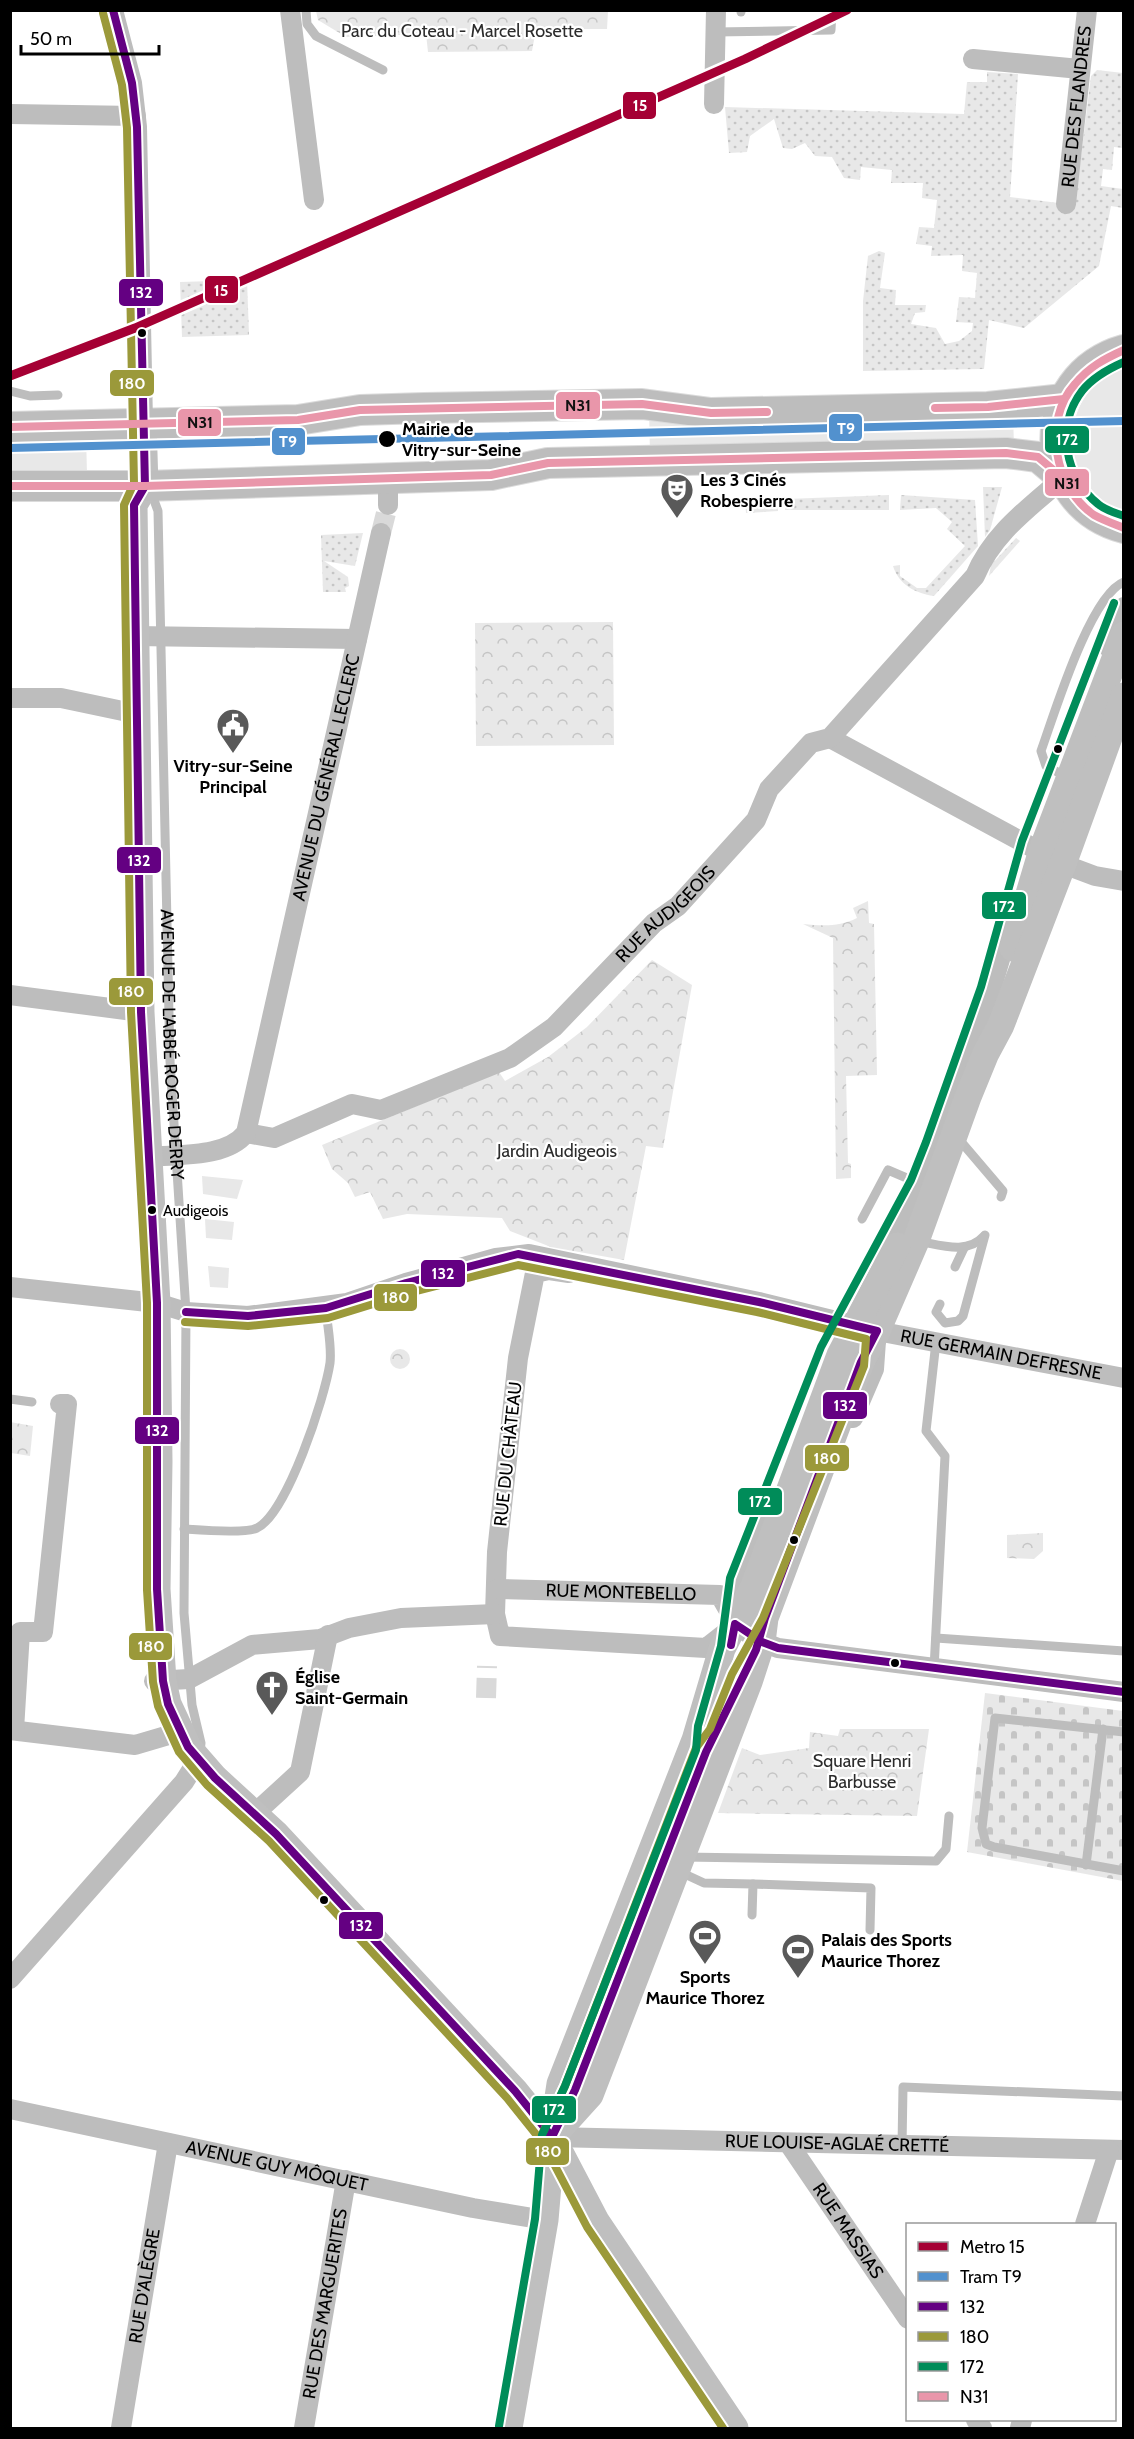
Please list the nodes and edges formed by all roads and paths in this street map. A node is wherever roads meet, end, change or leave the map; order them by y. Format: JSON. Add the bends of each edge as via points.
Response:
{"nodes":[{"id":1,"x":113,"y":10,"type":"edge"},
{"id":2,"x":290,"y":10,"type":"edge"},
{"id":3,"x":306,"y":10,"type":"edge"},
{"id":4,"x":716,"y":10,"type":"edge"},
{"id":5,"x":832,"y":10,"type":"edge"},
{"id":6,"x":1087,"y":10,"type":"edge"},
{"id":7,"x":716,"y":32,"type":"junction"},
{"id":8,"x":973,"y":59,"type":"dead end"},
{"id":9,"x":1080,"y":69,"type":"junction"},
{"id":10,"x":383,"y":70,"type":"dead end"},
{"id":11,"x":714,"y":104,"type":"dead end"},
{"id":12,"x":10,"y":114,"type":"edge"},
{"id":13,"x":136,"y":116,"type":"junction"},
{"id":14,"x":314,"y":200,"type":"dead end"},
{"id":15,"x":1066,"y":204,"type":"dead end"},
{"id":16,"x":1124,"y":350,"type":"edge"},
{"id":17,"x":10,"y":391,"type":"edge"},
{"id":18,"x":58,"y":395,"type":"dead end"},
{"id":19,"x":1064,"y":399,"type":"junction"},
{"id":20,"x":143,"y":422,"type":"junction"},
{"id":21,"x":10,"y":427,"type":"edge"},
{"id":22,"x":1063,"y":478,"type":"junction"},
{"id":23,"x":10,"y":486,"type":"edge"},
{"id":24,"x":146,"y":486,"type":"junction"},
{"id":25,"x":1124,"y":528,"type":"edge"},
{"id":26,"x":381,"y":533,"type":"tunnel mouth"},
{"id":27,"x":1124,"y":582,"type":"edge"},
{"id":28,"x":1124,"y":607,"type":"edge"},
{"id":29,"x":1124,"y":635,"type":"edge"},
{"id":30,"x":147,"y":636,"type":"junction"},
{"id":31,"x":357,"y":639,"type":"junction"},
{"id":32,"x":1124,"y":696,"type":"edge"},
{"id":33,"x":10,"y":698,"type":"edge"},
{"id":34,"x":137,"y":714,"type":"junction"},
{"id":35,"x":1124,"y":727,"type":"edge"},
{"id":36,"x":830,"y":738,"type":"junction"},
{"id":37,"x":1064,"y":776,"type":"junction"},
{"id":38,"x":1046,"y":853,"type":"junction"},
{"id":39,"x":1124,"y":880,"type":"edge"},
{"id":40,"x":10,"y":995,"type":"edge"},
{"id":41,"x":141,"y":1012,"type":"junction"},
{"id":42,"x":246,"y":1133,"type":"junction"},
{"id":43,"x":954,"y":1134,"type":"junction"},
{"id":44,"x":163,"y":1156,"type":"junction"},
{"id":45,"x":928,"y":1187,"type":"junction"},
{"id":46,"x":1001,"y":1197,"type":"dead end"},
{"id":47,"x":862,"y":1219,"type":"dead end"},
{"id":48,"x":916,"y":1241,"type":"junction"},
{"id":49,"x":964,"y":1248,"type":"junction"},
{"id":50,"x":524,"y":1254,"type":"junction"},
{"id":51,"x":956,"y":1267,"type":"dead end"},
{"id":52,"x":599,"y":1270,"type":"junction"},
{"id":53,"x":535,"y":1273,"type":"junction"},
{"id":54,"x":10,"y":1287,"type":"edge"},
{"id":55,"x":157,"y":1303,"type":"junction"},
{"id":56,"x":940,"y":1304,"type":"dead end"},
{"id":57,"x":326,"y":1308,"type":"junction"},
{"id":58,"x":186,"y":1312,"type":"junction"},
{"id":59,"x":859,"y":1326,"type":"junction"},
{"id":60,"x":936,"y":1341,"type":"junction"},
{"id":61,"x":1124,"y":1378,"type":"edge"},
{"id":62,"x":10,"y":1399,"type":"edge"},
{"id":63,"x":32,"y":1402,"type":"dead end"},
{"id":64,"x":60,"y":1404,"type":"dead end"},
{"id":65,"x":184,"y":1529,"type":"junction"},
{"id":66,"x":497,"y":1589,"type":"junction"},
{"id":67,"x":495,"y":1614,"type":"junction"},
{"id":68,"x":735,"y":1624,"type":"junction"},
{"id":69,"x":328,"y":1635,"type":"junction"},
{"id":70,"x":936,"y":1638,"type":"junction"},
{"id":71,"x":762,"y":1642,"type":"junction"},
{"id":72,"x":1124,"y":1651,"type":"edge"},
{"id":73,"x":934,"y":1669,"type":"junction"},
{"id":74,"x":169,"y":1680,"type":"junction"},
{"id":75,"x":1124,"y":1692,"type":"edge"},
{"id":76,"x":1103,"y":1729,"type":"junction"},
{"id":77,"x":12,"y":1730,"type":"edge"},
{"id":78,"x":179,"y":1732,"type":"junction"},
{"id":79,"x":1124,"y":1732,"type":"edge"},
{"id":80,"x":706,"y":1752,"type":"junction"},
{"id":81,"x":199,"y":1758,"type":"junction"},
{"id":82,"x":253,"y":1815,"type":"junction"},
{"id":83,"x":949,"y":1816,"type":"dead end"},
{"id":84,"x":679,"y":1864,"type":"junction"},
{"id":85,"x":1086,"y":1865,"type":"junction"},
{"id":86,"x":1124,"y":1871,"type":"edge"},
{"id":87,"x":753,"y":1884,"type":"junction"},
{"id":88,"x":752,"y":1915,"type":"dead end"},
{"id":89,"x":870,"y":1930,"type":"dead end"},
{"id":90,"x":10,"y":1979,"type":"edge"},
{"id":91,"x":1124,"y":2096,"type":"edge"},
{"id":92,"x":10,"y":2109,"type":"edge"},
{"id":93,"x":552,"y":2137,"type":"junction"},
{"id":94,"x":168,"y":2143,"type":"junction"},
{"id":95,"x":789,"y":2144,"type":"junction"},
{"id":96,"x":902,"y":2146,"type":"junction"},
{"id":97,"x":1116,"y":2150,"type":"edge"},
{"id":98,"x":346,"y":2180,"type":"junction"},
{"id":99,"x":545,"y":2220,"type":"junction"},
{"id":100,"x":1085,"y":2223,"type":"edge"},
{"id":101,"x":906,"y":2316,"type":"edge"},
{"id":102,"x":121,"y":2428,"type":"edge"},
{"id":103,"x":304,"y":2428,"type":"edge"},
{"id":104,"x":509,"y":2428,"type":"edge"},
{"id":105,"x":735,"y":2428,"type":"edge"}],
"edges":[{"from":1,"to":13,"type":"street","via":[[132,83]]},
{"from":2,"to":14,"type":"street"},
{"from":3,"to":10,"type":"lane","via":[[307,24],[316,36]]},
{"from":4,"to":7,"type":"street"},
{"from":5,"to":7,"type":"lane","via":[[831,30]]},
{"from":6,"to":9,"type":"street","name":"RUE DES FLANDRES"},
{"from":7,"to":11,"type":"street"},
{"from":8,"to":9,"type":"street"},
{"from":9,"to":15,"type":"street","name":"RUE DES FLANDRES"},
{"from":12,"to":13,"type":"street"},
{"from":13,"to":20,"type":"street"},
{"from":16,"to":19,"type":"main road","via":[[1091,366]]},
{"from":17,"to":18,"type":"lane","via":[[30,396]]},
{"from":19,"to":20,"type":"main road","via":[[988,407],[722,413],[642,404],[424,408],[360,410],[298,420]]},
{"from":19,"to":22,"type":"main road","via":[[1055,434],[1056,457]]},
{"from":20,"to":21,"type":"main road"},
{"from":20,"to":24,"type":"main road","name":"AVENUE DE L'ABBÉ ROGER DERRY"},
{"from":22,"to":24,"type":"main road","via":[[1038,457],[933,453],[548,463],[491,476]]},
{"from":22,"to":25,"type":"main road","via":[[1075,498],[1092,514]]},
{"from":22,"to":36,"type":"street","name":"RUE AUDIGEOIS","via":[[1009,524],[986,552],[975,576]]},
{"from":23,"to":24,"type":"main road"},
{"from":24,"to":30,"type":"main road","name":"AVENUE DE L'ABBÉ ROGER DERRY","via":[[134,505]]},
{"from":26,"to":31,"type":"street"},
{"from":27,"to":37,"type":"lane","via":[[1113,586],[1101,603],[1079,648],[1041,751],[1046,766]]},
{"from":28,"to":37,"type":"street"},
{"from":29,"to":37,"type":"main road"},
{"from":30,"to":31,"type":"street","name":"AVENUE DU GÉNÉRAL LECLERC"},
{"from":30,"to":34,"type":"main road","name":"AVENUE DE L'ABBÉ ROGER DERRY"},
{"from":30,"to":44,"type":"lane","name":"AVENUE DE L'ABBÉ ROGER DERRY","via":[[168,997]]},
{"from":31,"to":42,"type":"street","name":"AVENUE DU GÉNÉRAL LECLERC"},
{"from":32,"to":38,"type":"main road"},
{"from":33,"to":34,"type":"street","via":[[61,698]]},
{"from":34,"to":41,"type":"main road","name":"AVENUE DE L'ABBÉ ROGER DERRY"},
{"from":35,"to":38,"type":"street","via":[[1082,838]]},
{"from":36,"to":38,"type":"street"},
{"from":36,"to":42,"type":"street","name":"RUE AUDIGEOIS","via":[[811,743],[769,789],[756,820],[678,906],[654,923],[554,1027],[510,1058],[381,1110],[352,1104],[274,1138]]},
{"from":37,"to":38,"type":"main road"},
{"from":38,"to":39,"type":"street","via":[[1095,876]]},
{"from":38,"to":43,"type":"main road","via":[[992,1020],[986,1053]]},
{"from":38,"to":45,"type":"street","via":[[991,990]]},
{"from":40,"to":41,"type":"street"},
{"from":41,"to":44,"type":"main road","name":"AVENUE DE L'ABBÉ ROGER DERRY"},
{"from":42,"to":44,"type":"street","via":[[225,1149]]},
{"from":43,"to":45,"type":"main road"},
{"from":43,"to":46,"type":"lane","via":[[1004,1191]]},
{"from":44,"to":55,"type":"main road","name":"AVENUE DE L'ABBÉ ROGER DERRY"},
{"from":44,"to":58,"type":"lane","name":"AVENUE DE L'ABBÉ ROGER DERRY"},
{"from":45,"to":47,"type":"lane","via":[[888,1170]]},
{"from":45,"to":48,"type":"main road"},
{"from":45,"to":59,"type":"main road"},
{"from":48,"to":49,"type":"lane"},
{"from":48,"to":59,"type":"main road"},
{"from":49,"to":51,"type":"lane"},
{"from":49,"to":56,"type":"lane","via":[[976,1244],[986,1234],[963,1316],[958,1322],[945,1323],[936,1312]]},
{"from":50,"to":52,"type":"street","name":"RUE GERMAIN DEFRESNE"},
{"from":50,"to":53,"type":"street"},
{"from":50,"to":57,"type":"street","via":[[406,1283]]},
{"from":52,"to":53,"type":"street","via":[[582,1276],[549,1270]]},
{"from":52,"to":59,"type":"street","name":"RUE GERMAIN DEFRESNE"},
{"from":53,"to":66,"type":"street","name":"RUE DU CHÂTEAU","via":[[518,1358],[497,1552]]},
{"from":54,"to":55,"type":"street"},
{"from":55,"to":58,"type":"street"},
{"from":55,"to":74,"type":"main road","name":"AVENUE DE L'ABBÉ ROGER DERRY","via":[[157,1589]]},
{"from":57,"to":58,"type":"street","via":[[248,1316]]},
{"from":57,"to":65,"type":"lane","via":[[330,1362],[308,1438],[282,1502],[267,1522],[255,1530]]},
{"from":58,"to":65,"type":"lane","name":"AVENUE DE L'ABBÉ ROGER DERRY"},
{"from":59,"to":60,"type":"street","name":"RUE GERMAIN DEFRESNE"},
{"from":59,"to":68,"type":"main road","via":[[840,1355],[754,1586]]},
{"from":59,"to":71,"type":"main road","via":[[861,1362],[765,1618]]},
{"from":60,"to":61,"type":"street","name":"RUE GERMAIN DEFRESNE"},
{"from":60,"to":70,"type":"lane","via":[[926,1431],[945,1456]]},
{"from":62,"to":63,"type":"lane"},
{"from":64,"to":77,"type":"street","via":[[67,1404],[44,1632],[20,1632]]},
{"from":65,"to":74,"type":"lane","name":"AVENUE DE L'ABBÉ ROGER DERRY","via":[[184,1613]]},
{"from":66,"to":67,"type":"street","name":"RUE DU CHÂTEAU"},
{"from":66,"to":68,"type":"street","name":"RUE MONTEBELLO","via":[[720,1595]]},
{"from":67,"to":68,"type":"street","name":"RUE DU CHÂTEAU","via":[[500,1636],[706,1648]]},
{"from":67,"to":69,"type":"street","via":[[400,1618]]},
{"from":68,"to":71,"type":"street"},
{"from":68,"to":80,"type":"lane","via":[[708,1729]]},
{"from":68,"to":93,"type":"main road","via":[[722,1649],[695,1740],[560,2085]]},
{"from":69,"to":74,"type":"street","via":[[320,1640],[252,1645]]},
{"from":69,"to":82,"type":"street","via":[[300,1772]]},
{"from":70,"to":72,"type":"lane"},
{"from":70,"to":73,"type":"lane"},
{"from":71,"to":73,"type":"street","via":[[778,1648]]},
{"from":71,"to":80,"type":"lane"},
{"from":71,"to":84,"type":"main road"},
{"from":73,"to":75,"type":"street"},
{"from":74,"to":78,"type":"main road","name":"AVENUE DE L'ABBÉ ROGER DERRY","via":[[168,1704]]},
{"from":74,"to":81,"type":"lane","name":"AVENUE DE L'ABBÉ ROGER DERRY","via":[[192,1705],[199,1727]]},
{"from":76,"to":79,"type":"lane"},
{"from":76,"to":85,"type":"lane"},
{"from":76,"to":85,"type":"lane","via":[[995,1718],[982,1828],[986,1844]]},
{"from":77,"to":78,"type":"street","via":[[135,1745]]},
{"from":78,"to":81,"type":"main road","name":"AVENUE DE L'ABBÉ ROGER DERRY"},
{"from":80,"to":93,"type":"street","via":[[575,2090]]},
{"from":81,"to":82,"type":"main road"},
{"from":81,"to":90,"type":"street","via":[[184,1782]]},
{"from":82,"to":93,"type":"main road","via":[[276,1834],[515,2091]]},
{"from":83,"to":84,"type":"lane","via":[[946,1849],[936,1861]]},
{"from":84,"to":87,"type":"lane","via":[[704,1883]]},
{"from":84,"to":93,"type":"main road","via":[[590,2095]]},
{"from":85,"to":86,"type":"lane"},
{"from":87,"to":88,"type":"lane"},
{"from":87,"to":89,"type":"lane","via":[[871,1887]]},
{"from":91,"to":96,"type":"lane","via":[[903,2087]]},
{"from":92,"to":94,"type":"street","name":"AVENUE GUY MÔQUET"},
{"from":93,"to":95,"type":"street","name":"RUE LOUISE-AGLAÉ CRETTÉ"},
{"from":93,"to":99,"type":"main road"},
{"from":93,"to":105,"type":"main road","via":[[596,2221]]},
{"from":94,"to":98,"type":"street","name":"AVENUE GUY MÔQUET"},
{"from":94,"to":102,"type":"street","name":"RUE D'ALÈGRE"},
{"from":95,"to":96,"type":"street","name":"RUE LOUISE-AGLAÉ CRETTÉ"},
{"from":95,"to":101,"type":"street","name":"RUE MASSIAS"},
{"from":96,"to":97,"type":"street","name":"RUE LOUISE-AGLAÉ CRETTÉ"},
{"from":97,"to":100,"type":"street"},
{"from":98,"to":99,"type":"street","name":"AVENUE GUY MÔQUET"},
{"from":98,"to":103,"type":"street","name":"RUE DES MARGUERITES"},
{"from":99,"to":104,"type":"main road"}]}
